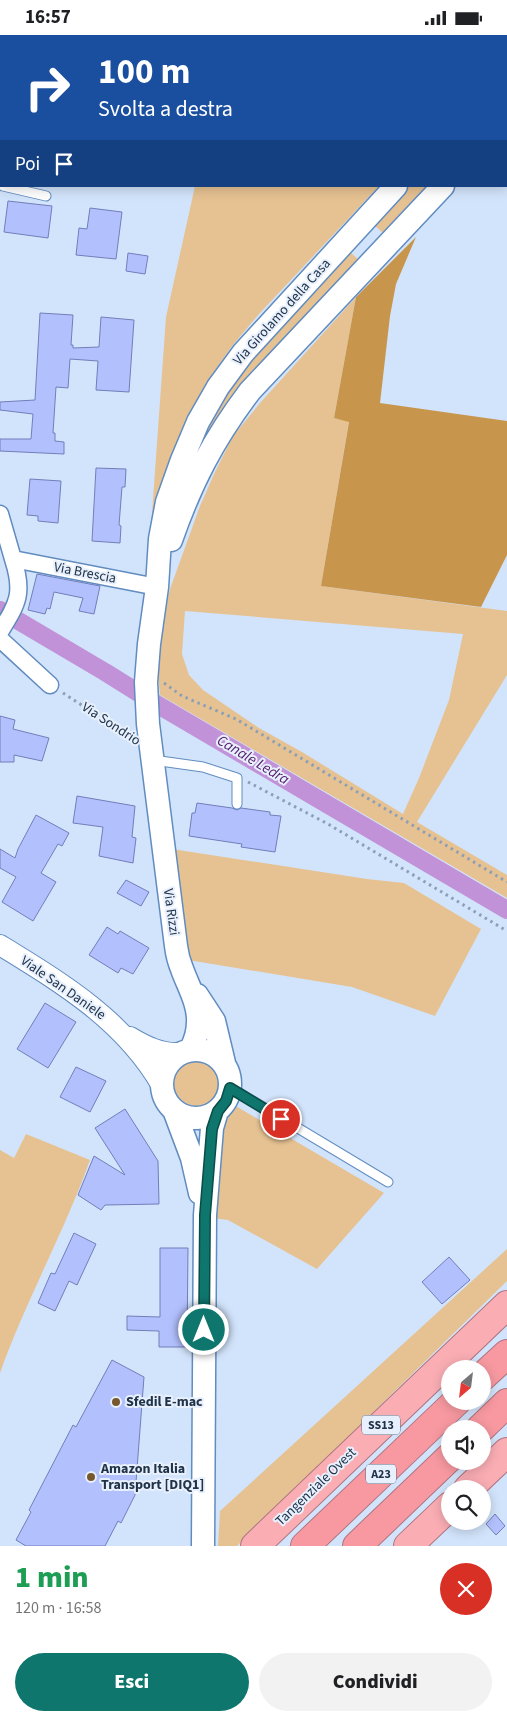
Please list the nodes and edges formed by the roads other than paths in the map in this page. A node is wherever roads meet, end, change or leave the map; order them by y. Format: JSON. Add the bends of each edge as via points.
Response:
{"nodes":[{"id":1,"x":6,"y":187,"type":"edge"},
{"id":2,"x":395,"y":187,"type":"edge"},
{"id":3,"x":442,"y":187,"type":"edge"},
{"id":4,"x":46,"y":196,"type":"dead end"},
{"id":5,"x":355,"y":231,"type":"junction"},
{"id":6,"x":379,"y":254,"type":"junction"},
{"id":7,"x":0,"y":514,"type":"edge"},
{"id":8,"x":12,"y":559,"type":"junction"},
{"id":9,"x":157,"y":587,"type":"junction"},
{"id":10,"x":0,"y":634,"type":"edge"},
{"id":11,"x":50,"y":685,"type":"road end"},
{"id":12,"x":151,"y":755,"type":"junction"},
{"id":13,"x":238,"y":804,"type":"dead end"},
{"id":14,"x":162,"y":843,"type":"joint"},
{"id":15,"x":0,"y":945,"type":"edge"},
{"id":16,"x":186,"y":980,"type":"junction"},
{"id":17,"x":124,"y":1034,"type":"junction"},
{"id":18,"x":185,"y":1051,"type":"junction"},
{"id":19,"x":224,"y":1063,"type":"junction"},
{"id":20,"x":162,"y":1086,"type":"junction"},
{"id":21,"x":230,"y":1088,"type":"junction"},
{"id":22,"x":174,"y":1110,"type":"junction"},
{"id":23,"x":218,"y":1111,"type":"junction"},
{"id":24,"x":388,"y":1182,"type":"dead end"},
{"id":25,"x":205,"y":1215,"type":"junction"},
{"id":26,"x":507,"y":1305,"type":"edge"},
{"id":27,"x":507,"y":1353,"type":"edge"},
{"id":28,"x":491,"y":1368,"type":"edge"},
{"id":29,"x":507,"y":1403,"type":"edge"},
{"id":30,"x":448,"y":1410,"type":"edge"},
{"id":31,"x":489,"y":1420,"type":"edge"},
{"id":32,"x":507,"y":1452,"type":"edge"},
{"id":33,"x":441,"y":1466,"type":"edge"},
{"id":34,"x":477,"y":1480,"type":"edge"},
{"id":35,"x":441,"y":1515,"type":"edge"},
{"id":36,"x":202,"y":1546,"type":"edge"},
{"id":37,"x":255,"y":1546,"type":"edge"},
{"id":38,"x":305,"y":1546,"type":"edge"},
{"id":39,"x":357,"y":1546,"type":"edge"},
{"id":40,"x":408,"y":1546,"type":"edge"}],
"edges":[{"from":1,"to":4,"type":"lane"},
{"from":2,"to":5,"type":"main road","name":"Via Girolamo della Casa"},
{"from":3,"to":6,"type":"main road","name":"Via Girolamo della Casa"},
{"from":5,"to":6,"type":"main road"},
{"from":5,"to":9,"type":"main road","name":"Via Girolamo della Casa","via":[[243,353],[198,422],[168,502],[160,539]]},
{"from":6,"to":9,"type":"main road","name":"Via Girolamo della Casa","via":[[250,391],[230,418],[207,454],[191,488]]},
{"from":7,"to":8,"type":"street"},
{"from":8,"to":9,"type":"street","name":"Via Brescia"},
{"from":8,"to":10,"type":"street","via":[[19,594]]},
{"from":9,"to":12,"type":"main road","name":"Via Girolamo della Casa","via":[[147,676]]},
{"from":10,"to":11,"type":"street"},
{"from":12,"to":13,"type":"lane","via":[[237,778]]},
{"from":12,"to":14,"type":"main road","name":"Via Sondrio"},
{"from":14,"to":16,"type":"main road","name":"Via Rizzi","via":[[176,946]]},
{"from":15,"to":17,"type":"street","name":"Viale San Daniele","via":[[71,991]]},
{"from":16,"to":18,"type":"main road","name":"Via Rizzi","via":[[198,1022],[196,1037]]},
{"from":16,"to":19,"type":"main road","name":"Via Rizzi","via":[[214,1021]]},
{"from":17,"to":18,"type":"street","name":"Viale San Daniele","via":[[159,1051],[170,1054]]},
{"from":17,"to":20,"type":"street","name":"Viale San Daniele"},
{"from":18,"to":19,"type":"main road","name":"Viale San Daniele","via":[[208,1051]]},
{"from":18,"to":20,"type":"main road","via":[[167,1064]]},
{"from":19,"to":21,"type":"main road","via":[[229,1073]]},
{"from":20,"to":22,"type":"main road","name":"Viale San Daniele","via":[[165,1098]]},
{"from":21,"to":23,"type":"main road","name":"Viale San Daniele"},
{"from":21,"to":24,"type":"lane"},
{"from":22,"to":23,"type":"main road","via":[[198,1118]]},
{"from":22,"to":25,"type":"main road","name":"Viale San Daniele","via":[[192,1158]]},
{"from":23,"to":25,"type":"main road","name":"Viale San Daniele","via":[[212,1129]]},
{"from":25,"to":36,"type":"main road","name":"Viale San Daniele"},
{"from":26,"to":37,"type":"highway","name":"Tangenziale Ovest","number":"SS13"},
{"from":27,"to":28,"type":"highway"},
{"from":29,"to":31,"type":"highway"},
{"from":30,"to":38,"type":"highway","number":"A23"},
{"from":32,"to":34,"type":"highway"},
{"from":33,"to":39,"type":"highway","number":"A23"},
{"from":35,"to":40,"type":"highway"}]}
